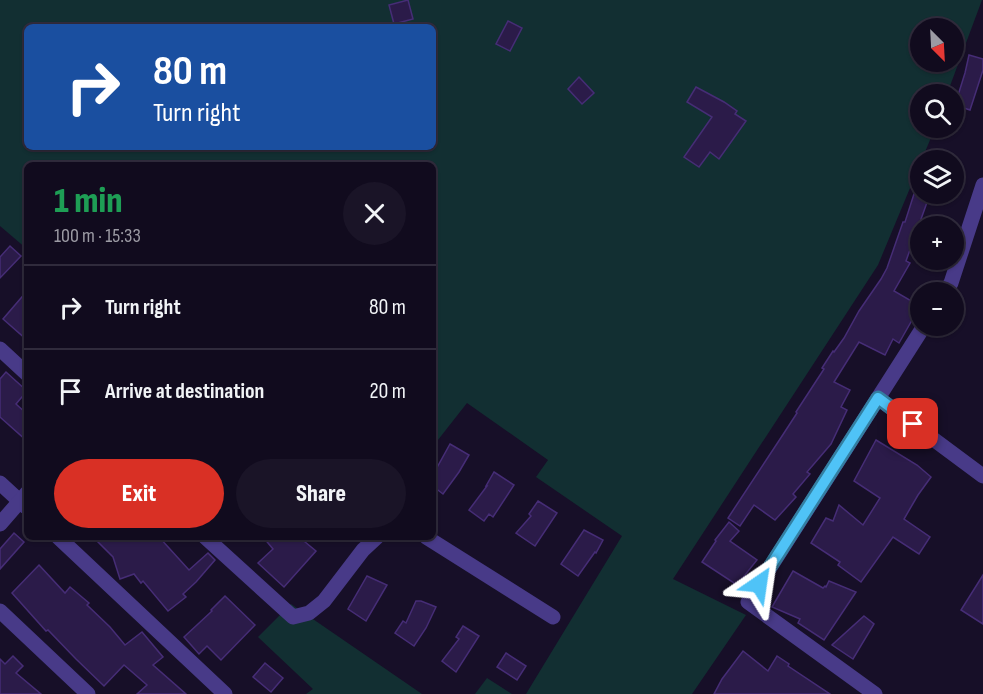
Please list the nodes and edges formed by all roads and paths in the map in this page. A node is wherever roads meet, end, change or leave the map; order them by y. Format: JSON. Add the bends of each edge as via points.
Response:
{"nodes":[{"id":1,"x":983,"y":185,"type":"edge"},
{"id":2,"x":951,"y":282,"type":"edge"},
{"id":3,"x":918,"y":336,"type":"edge"},
{"id":4,"x":0,"y":349,"type":"edge"},
{"id":5,"x":24,"y":371,"type":"edge"},
{"id":6,"x":878,"y":398,"type":"junction"},
{"id":7,"x":983,"y":476,"type":"edge"},
{"id":8,"x":0,"y":483,"type":"edge"},
{"id":9,"x":24,"y":500,"type":"edge"},
{"id":10,"x":24,"y":502,"type":"edge"},
{"id":11,"x":0,"y":524,"type":"edge"},
{"id":12,"x":61,"y":540,"type":"edge"},
{"id":13,"x":209,"y":540,"type":"edge"},
{"id":14,"x":374,"y":540,"type":"edge"},
{"id":15,"x":431,"y":540,"type":"edge"},
{"id":16,"x":0,"y":611,"type":"edge"},
{"id":17,"x":553,"y":617,"type":"dead end"},
{"id":18,"x":87,"y":694,"type":"edge"},
{"id":19,"x":225,"y":694,"type":"edge"},
{"id":20,"x":874,"y":694,"type":"edge"}],
"edges":[{"from":1,"to":2,"type":"street"},
{"from":3,"to":6,"type":"street"},
{"from":4,"to":5,"type":"street"},
{"from":6,"to":7,"type":"street"},
{"from":6,"to":20,"type":"street","via":[[748,602]]},
{"from":8,"to":9,"type":"street"},
{"from":10,"to":11,"type":"street"},
{"from":12,"to":19,"type":"street"},
{"from":13,"to":14,"type":"street","via":[[293,617],[309,613],[324,601]]},
{"from":15,"to":17,"type":"street"},
{"from":16,"to":18,"type":"street"}]}
